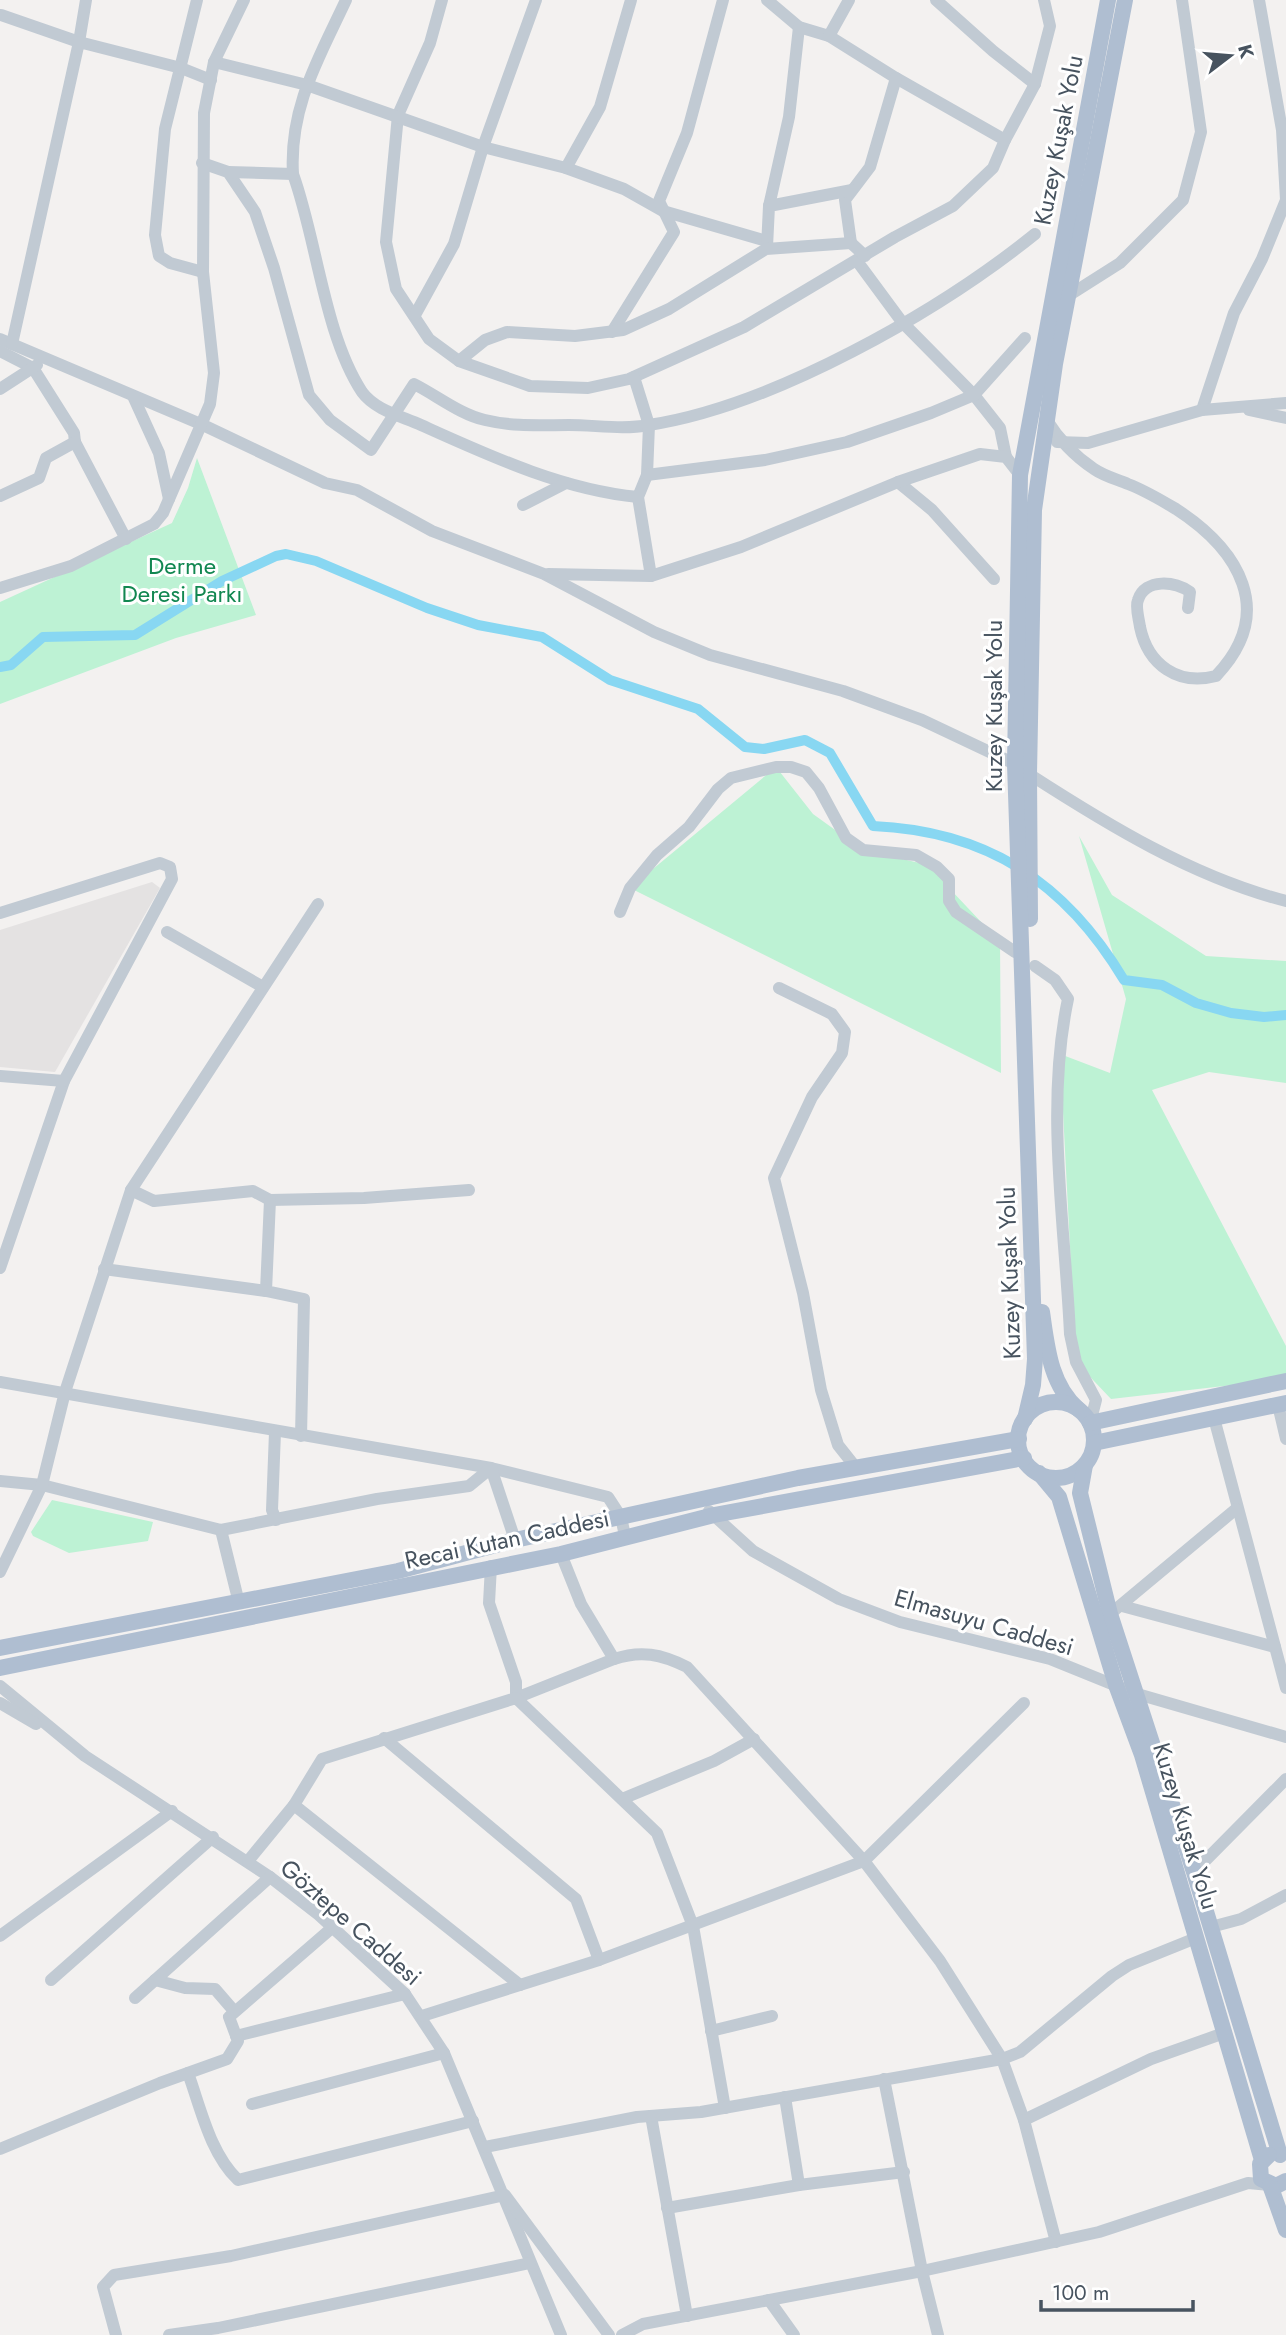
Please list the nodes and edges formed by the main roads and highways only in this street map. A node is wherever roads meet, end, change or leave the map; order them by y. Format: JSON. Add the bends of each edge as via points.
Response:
{"nodes":[{"id":1,"x":1108,"y":0,"type":"edge"},
{"id":2,"x":1125,"y":0,"type":"edge"},
{"id":3,"x":1022,"y":845,"type":"junction"},
{"id":4,"x":1024,"y":896,"type":"junction"},
{"id":5,"x":1286,"y":1381,"type":"edge"},
{"id":6,"x":1282,"y":1404,"type":"edge"},
{"id":7,"x":1078,"y":1409,"type":"junction"},
{"id":8,"x":1025,"y":1419,"type":"junction"},
{"id":9,"x":1090,"y":1423,"type":"junction"},
{"id":10,"x":1019,"y":1439,"type":"junction"},
{"id":11,"x":1094,"y":1443,"type":"junction"},
{"id":12,"x":1024,"y":1458,"type":"junction"},
{"id":13,"x":1085,"y":1465,"type":"junction"},
{"id":14,"x":1039,"y":1473,"type":"junction"},
{"id":15,"x":0,"y":1648,"type":"edge"},
{"id":16,"x":0,"y":1668,"type":"edge"},
{"id":17,"x":1284,"y":2157,"type":"edge"},
{"id":18,"x":1261,"y":2162,"type":"junction"},
{"id":19,"x":1281,"y":2186,"type":"edge"},
{"id":20,"x":1286,"y":2230,"type":"edge"}],
"edges":[{"from":1,"to":3,"type":"main road","name":"Kuzey Kuşak Yolu","via":[[1020,475],[1015,764]]},
{"from":2,"to":3,"type":"main road","name":"Kuzey Kuşak Yolu","via":[[1046,419],[1034,510],[1029,774]]},
{"from":3,"to":4,"type":"main road","name":"Kuzey Kuşak Yolu"},
{"from":4,"to":7,"type":"main road","name":"Kuzey Kuşak Yolu","via":[[1042,1311],[1049,1359],[1061,1388]]},
{"from":4,"to":8,"type":"main road","name":"Kuzey Kuşak Yolu","via":[[1035,1359]]},
{"from":5,"to":9,"type":"main road"},
{"from":6,"to":11,"type":"main road"},
{"from":7,"to":8,"type":"main road","via":[[1044,1404]]},
{"from":7,"to":9,"type":"main road"},
{"from":8,"to":10,"type":"main road"},
{"from":9,"to":11,"type":"main road"},
{"from":10,"to":12,"type":"main road"},
{"from":10,"to":15,"type":"main road","name":"Recai Kutan Caddesi","via":[[695,1500],[398,1571]]},
{"from":11,"to":13,"type":"main road"},
{"from":12,"to":14,"type":"main road"},
{"from":12,"to":16,"type":"main road","name":"Recai Kutan Caddesi","via":[[714,1515],[561,1554]]},
{"from":13,"to":14,"type":"main road","via":[[1063,1477]]},
{"from":13,"to":17,"type":"main road","name":"Kuzey Kuşak Yolu","via":[[1080,1493],[1116,1610],[1134,1693]]},
{"from":14,"to":18,"type":"main road","name":"Kuzey Kuşak Yolu","via":[[1059,1497],[1142,1755]]},
{"from":17,"to":18,"type":"main road","via":[[1270,2155]]},
{"from":18,"to":19,"type":"main road","name":"Kuzey Kuşak Yolu","via":[[1261,2179]]},
{"from":19,"to":20,"type":"main road"}]}
